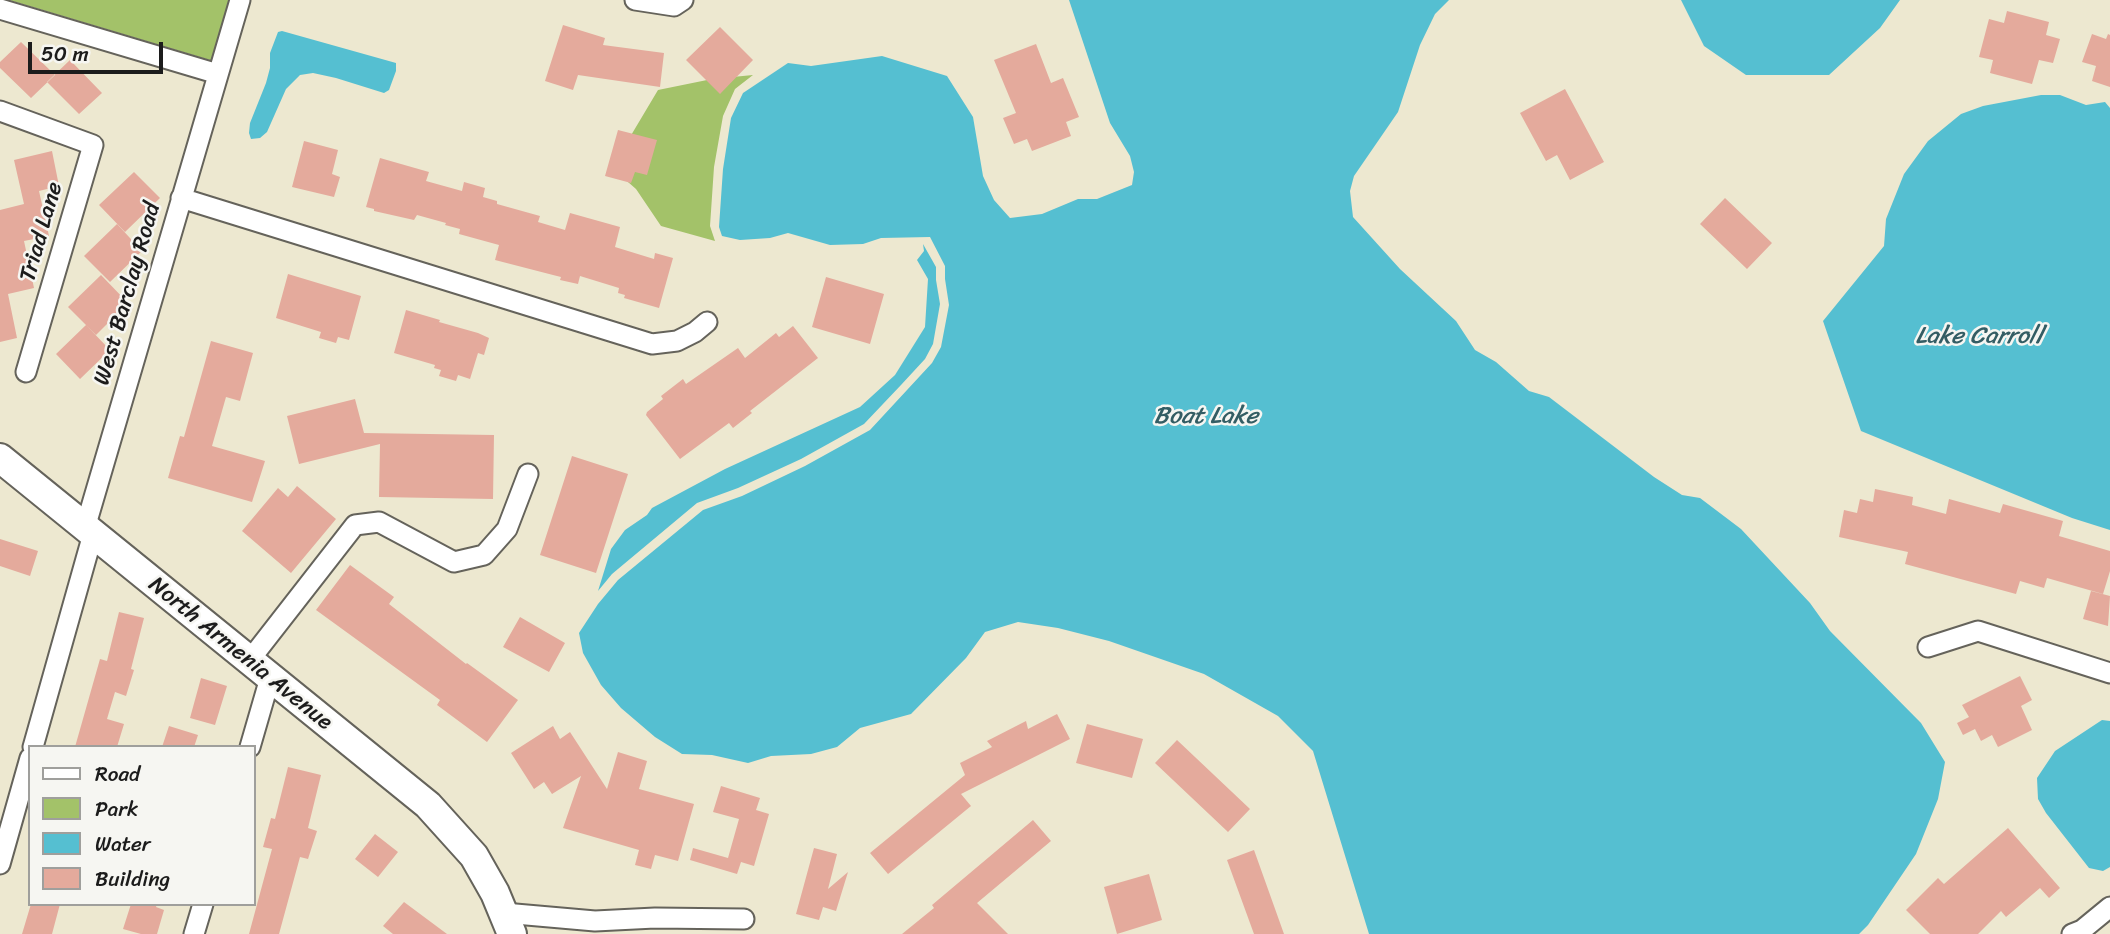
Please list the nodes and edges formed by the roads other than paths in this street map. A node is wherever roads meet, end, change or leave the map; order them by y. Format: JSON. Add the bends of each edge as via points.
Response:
{"nodes":[{"id":1,"x":240,"y":0,"type":"edge"},
{"id":2,"x":635,"y":0,"type":"edge"},
{"id":3,"x":683,"y":0,"type":"edge"},
{"id":4,"x":0,"y":9,"type":"edge"},
{"id":5,"x":218,"y":74,"type":"junction"},
{"id":6,"x":0,"y":111,"type":"edge"},
{"id":7,"x":181,"y":198,"type":"junction"},
{"id":8,"x":707,"y":322,"type":"dead end"},
{"id":9,"x":26,"y":372,"type":"dead end"},
{"id":10,"x":0,"y":458,"type":"edge"},
{"id":11,"x":528,"y":474,"type":"dead end"},
{"id":12,"x":89,"y":531,"type":"junction"},
{"id":13,"x":1928,"y":647,"type":"dead end"},
{"id":14,"x":259,"y":669,"type":"junction"},
{"id":15,"x":2110,"y":673,"type":"edge"},
{"id":16,"x":34,"y":745,"type":"edge"},
{"id":17,"x":250,"y":745,"type":"edge"},
{"id":18,"x":28,"y":765,"type":"edge"},
{"id":19,"x":0,"y":864,"type":"edge"},
{"id":20,"x":202,"y":906,"type":"edge"},
{"id":21,"x":2110,"y":907,"type":"edge"},
{"id":22,"x":744,"y":919,"type":"dead end"},
{"id":23,"x":508,"y":923,"type":"edge"},
{"id":24,"x":194,"y":934,"type":"edge"},
{"id":25,"x":2072,"y":934,"type":"edge"}],
"edges":[{"from":1,"to":5,"type":"street","name":"West Barclay Road"},
{"from":2,"to":3,"type":"street","via":[[674,6]]},
{"from":4,"to":5,"type":"street"},
{"from":5,"to":7,"type":"street","name":"West Barclay Road"},
{"from":6,"to":9,"type":"street","name":"Triad Lane","via":[[93,145]]},
{"from":7,"to":8,"type":"street","via":[[652,344],[677,341]]},
{"from":7,"to":12,"type":"street","name":"West Barclay Road"},
{"from":10,"to":12,"type":"main road","name":"North Armenia Avenue"},
{"from":11,"to":14,"type":"street","via":[[507,528],[484,555],[454,562],[379,522],[355,525]]},
{"from":12,"to":14,"type":"main road","name":"North Armenia Avenue"},
{"from":12,"to":16,"type":"street","name":"West Barclay Road"},
{"from":13,"to":15,"type":"street","via":[[1978,631]]},
{"from":14,"to":17,"type":"street"},
{"from":14,"to":23,"type":"main road","name":"North Armenia Avenue","via":[[428,805],[474,856]]},
{"from":18,"to":19,"type":"street"},
{"from":20,"to":24,"type":"street"},
{"from":21,"to":25,"type":"street"},
{"from":22,"to":23,"type":"street"}]}
